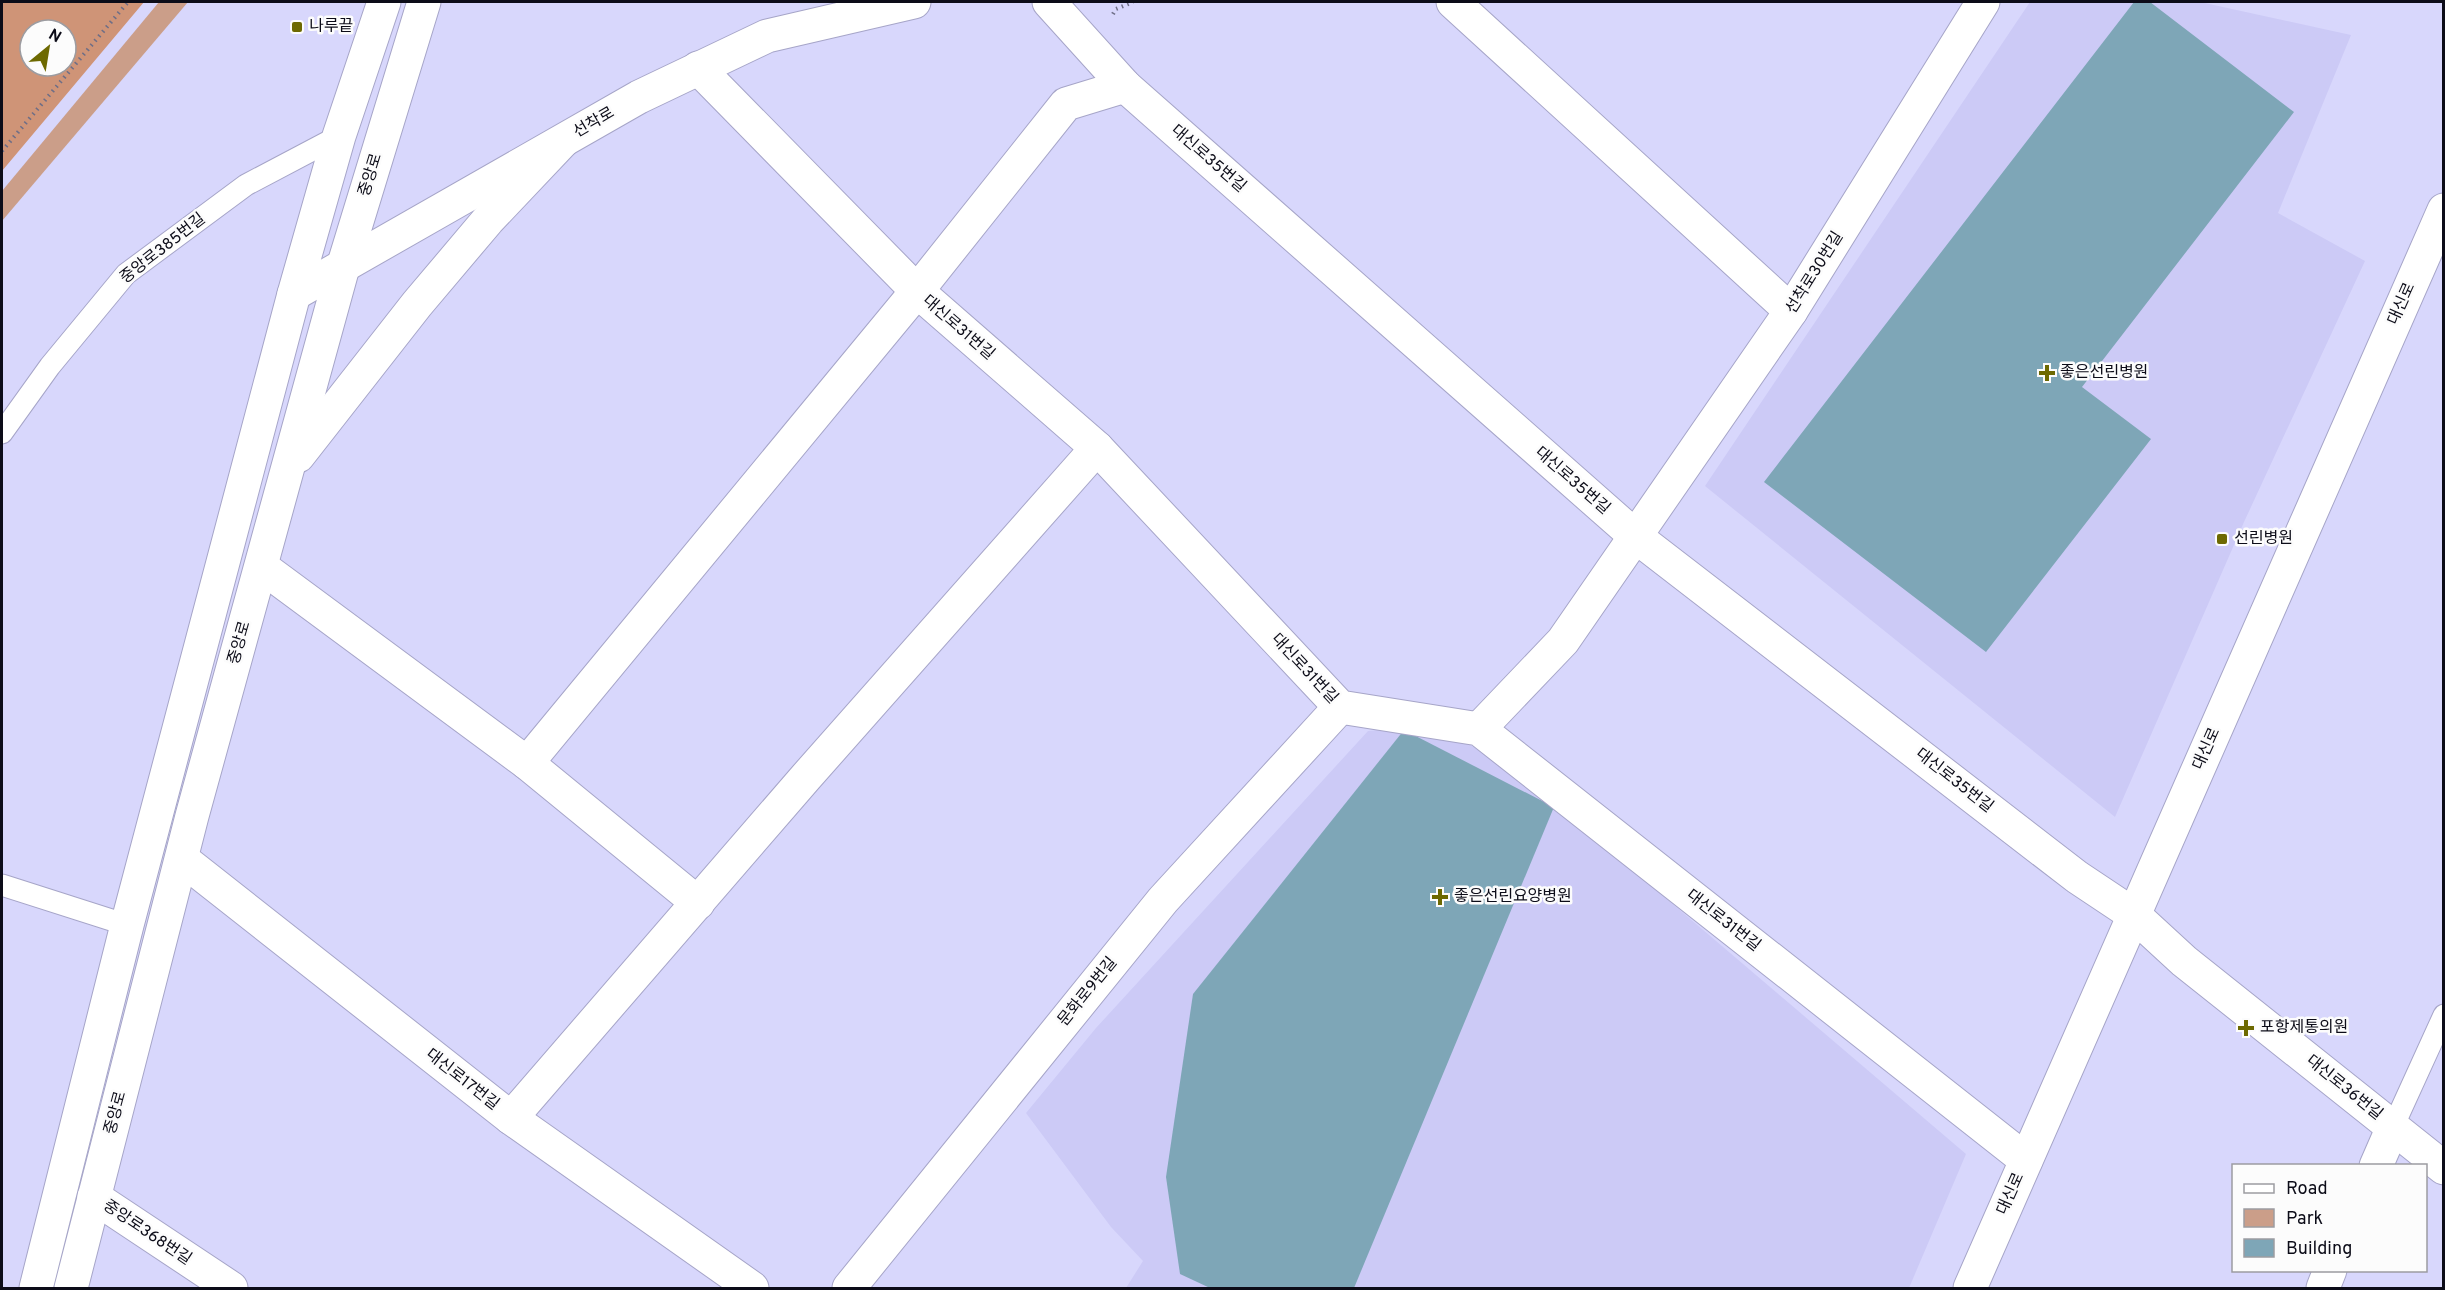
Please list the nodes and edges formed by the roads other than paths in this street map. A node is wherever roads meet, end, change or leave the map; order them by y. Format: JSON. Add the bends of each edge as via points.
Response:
{"nodes":[{"id":1,"x":384,"y":2,"type":"edge"},
{"id":2,"x":424,"y":2,"type":"edge"},
{"id":3,"x":914,"y":2,"type":"edge"},
{"id":4,"x":1049,"y":2,"type":"edge"},
{"id":5,"x":1453,"y":2,"type":"edge"},
{"id":6,"x":1983,"y":2,"type":"edge"},
{"id":7,"x":698,"y":68,"type":"junction"},
{"id":8,"x":1125,"y":86,"type":"junction"},
{"id":9,"x":339,"y":136,"type":"junction"},
{"id":10,"x":562,"y":142,"type":"junction"},
{"id":11,"x":2444,"y":210,"type":"edge"},
{"id":12,"x":343,"y":267,"type":"junction"},
{"id":13,"x":917,"y":291,"type":"junction"},
{"id":14,"x":294,"y":294,"type":"junction"},
{"id":15,"x":1791,"y":311,"type":"junction"},
{"id":16,"x":2,"y":433,"type":"edge"},
{"id":17,"x":1097,"y":448,"type":"junction"},
{"id":18,"x":289,"y":467,"type":"junction"},
{"id":19,"x":1635,"y":536,"type":"junction"},
{"id":20,"x":262,"y":567,"type":"junction"},
{"id":21,"x":1340,"y":707,"type":"junction"},
{"id":22,"x":1479,"y":729,"type":"junction"},
{"id":23,"x":527,"y":763,"type":"junction"},
{"id":24,"x":182,"y":859,"type":"junction"},
{"id":25,"x":2,"y":885,"type":"edge"},
{"id":26,"x":698,"y":903,"type":"junction"},
{"id":27,"x":2134,"y":915,"type":"junction"},
{"id":28,"x":127,"y":925,"type":"junction"},
{"id":29,"x":2444,"y":1015,"type":"edge"},
{"id":30,"x":511,"y":1118,"type":"junction"},
{"id":31,"x":2393,"y":1127,"type":"junction"},
{"id":32,"x":2026,"y":1160,"type":"junction"},
{"id":33,"x":2377,"y":1164,"type":"edge"},
{"id":34,"x":2444,"y":1168,"type":"edge"},
{"id":35,"x":94,"y":1197,"type":"junction"},
{"id":36,"x":2330,"y":1272,"type":"edge"},
{"id":37,"x":36,"y":1288,"type":"edge"},
{"id":38,"x":71,"y":1288,"type":"edge"},
{"id":39,"x":231,"y":1288,"type":"edge"},
{"id":40,"x":752,"y":1288,"type":"edge"},
{"id":41,"x":849,"y":1288,"type":"edge"},
{"id":42,"x":1970,"y":1288,"type":"edge"},
{"id":43,"x":2323,"y":1288,"type":"edge"}],
"edges":[{"from":1,"to":9,"type":"street"},
{"from":2,"to":12,"type":"street","name":"중앙로"},
{"from":3,"to":7,"type":"street","name":"선착로","via":[[766,36]]},
{"from":4,"to":8,"type":"street","name":"대신로35번길"},
{"from":5,"to":15,"type":"street"},
{"from":6,"to":15,"type":"street","name":"선착로30번길"},
{"from":7,"to":10,"type":"street","name":"선착로"},
{"from":7,"to":13,"type":"street","name":"대신로31번길"},
{"from":8,"to":13,"type":"street","via":[[1066,104]]},
{"from":8,"to":19,"type":"street","name":"대신로35번길"},
{"from":9,"to":14,"type":"street"},
{"from":9,"to":16,"type":"lane","name":"중앙로385번길","via":[[246,185],[126,274],[50,366]]},
{"from":10,"to":12,"type":"street","name":"선착로"},
{"from":10,"to":18,"type":"street","via":[[488,220],[417,304]]},
{"from":11,"to":27,"type":"street","name":"대신로"},
{"from":12,"to":14,"type":"street","name":"선착로"},
{"from":12,"to":18,"type":"street","name":"중앙로"},
{"from":13,"to":17,"type":"street","name":"대신로31번길"},
{"from":13,"to":23,"type":"street"},
{"from":14,"to":28,"type":"street"},
{"from":15,"to":19,"type":"street","name":"선착로30번길"},
{"from":17,"to":21,"type":"street","name":"대신로31번길"},
{"from":17,"to":26,"type":"street"},
{"from":18,"to":20,"type":"street","name":"중앙로"},
{"from":19,"to":22,"type":"street","name":"선착로30번길","via":[[1563,641]]},
{"from":19,"to":27,"type":"street","name":"대신로35번길","via":[[2078,877]]},
{"from":20,"to":23,"type":"street"},
{"from":20,"to":24,"type":"street","name":"중앙로"},
{"from":21,"to":22,"type":"street","name":"대신로31번길"},
{"from":21,"to":41,"type":"street","name":"문화로9번길","via":[[1162,900]]},
{"from":22,"to":32,"type":"street","name":"대신로31번길"},
{"from":23,"to":26,"type":"street"},
{"from":24,"to":30,"type":"street","name":"대신로17번길"},
{"from":24,"to":35,"type":"street","name":"중앙로"},
{"from":25,"to":28,"type":"lane"},
{"from":26,"to":30,"type":"street"},
{"from":27,"to":31,"type":"street","name":"대신로36번길","via":[[2184,961]]},
{"from":27,"to":32,"type":"street","name":"대신로"},
{"from":28,"to":37,"type":"street"},
{"from":29,"to":31,"type":"lane"},
{"from":30,"to":40,"type":"street","name":"대신로17번길"},
{"from":31,"to":33,"type":"street"},
{"from":31,"to":34,"type":"street","name":"대신로36번길"},
{"from":32,"to":42,"type":"street","name":"대신로"},
{"from":35,"to":38,"type":"street","name":"중앙로"},
{"from":35,"to":39,"type":"street","name":"중앙로368번길"},
{"from":36,"to":43,"type":"street"}]}
